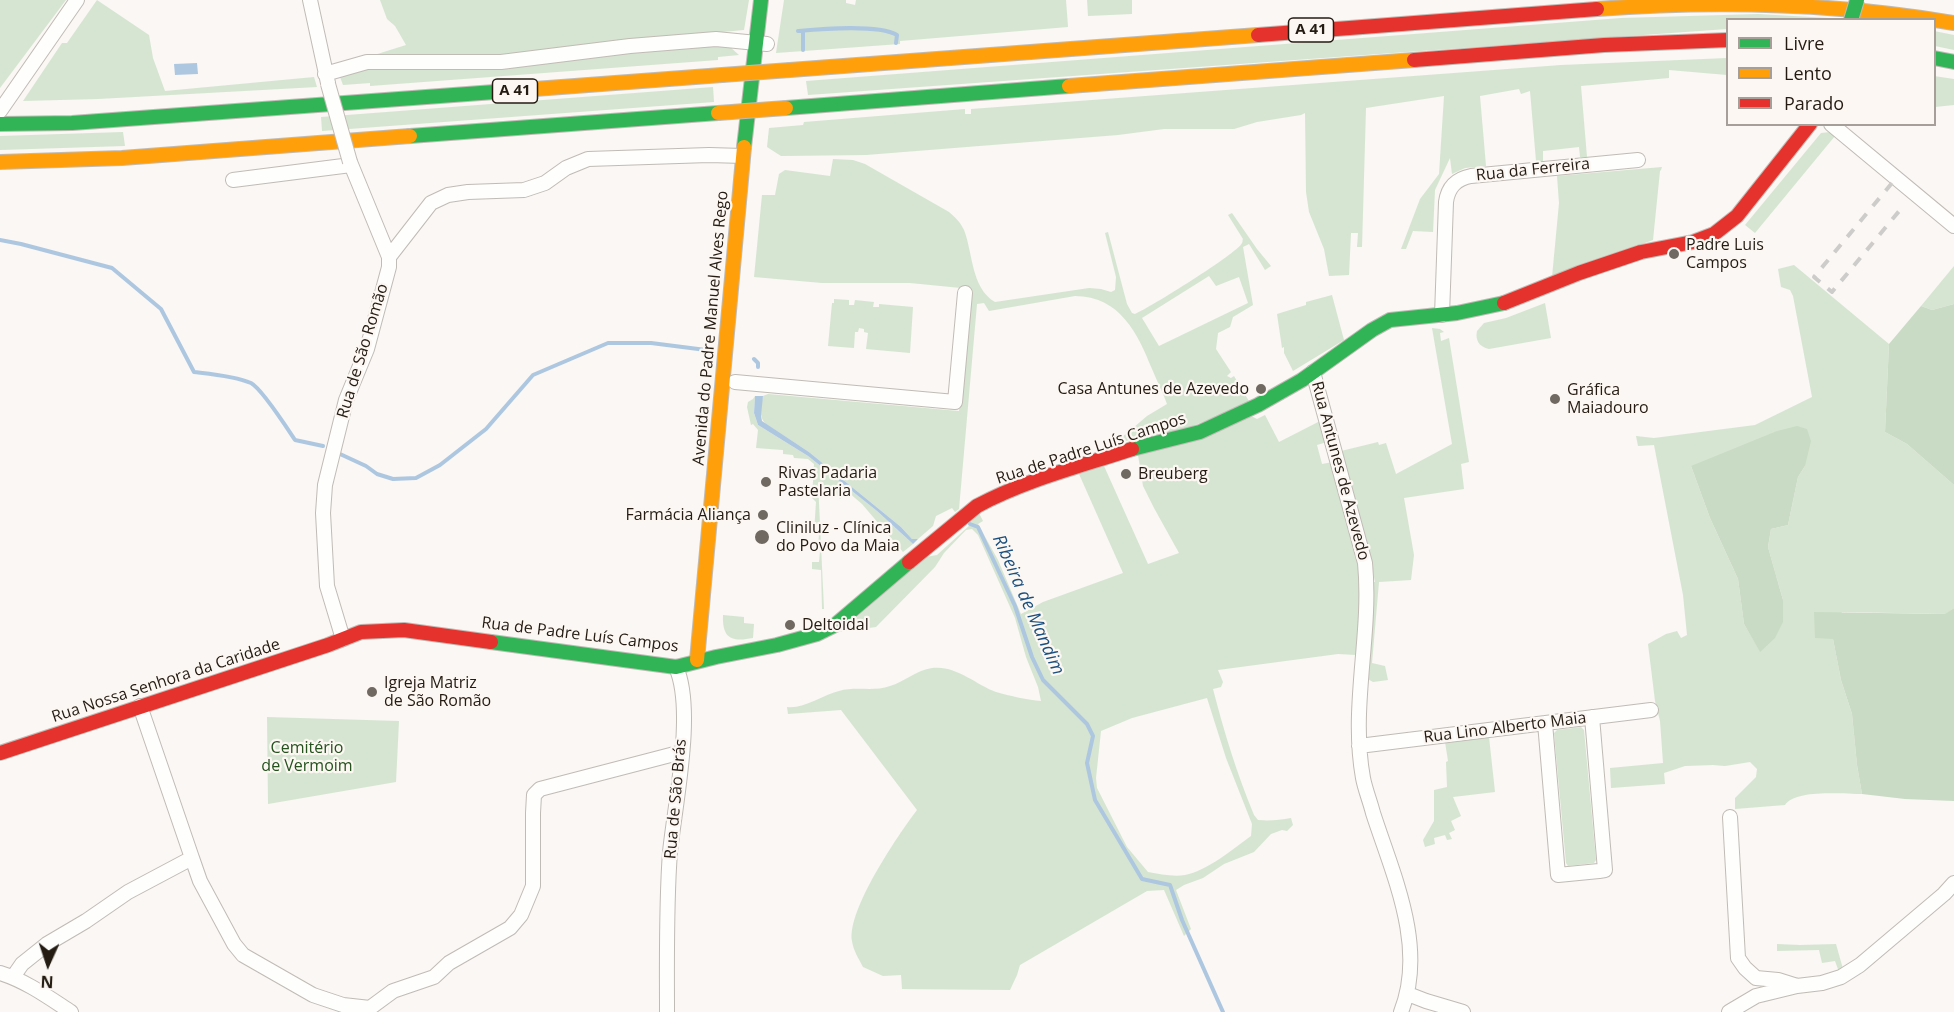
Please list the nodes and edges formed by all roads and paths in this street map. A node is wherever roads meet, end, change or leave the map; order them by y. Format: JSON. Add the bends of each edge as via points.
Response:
{"nodes":[{"id":1,"x":77,"y":0,"type":"edge"},
{"id":2,"x":310,"y":0,"type":"edge"},
{"id":3,"x":761,"y":0,"type":"edge"},
{"id":4,"x":774,"y":0,"type":"edge"},
{"id":5,"x":1857,"y":0,"type":"edge"},
{"id":6,"x":1852,"y":18,"type":"edge"},
{"id":7,"x":1923,"y":18,"type":"edge"},
{"id":8,"x":1936,"y":20,"type":"edge"},
{"id":9,"x":1954,"y":23,"type":"edge"},
{"id":10,"x":1726,"y":40,"type":"edge"},
{"id":11,"x":761,"y":43,"type":"junction"},
{"id":12,"x":1936,"y":58,"type":"edge"},
{"id":13,"x":1954,"y":62,"type":"edge"},
{"id":14,"x":327,"y":79,"type":"junction"},
{"id":15,"x":0,"y":111,"type":"edge"},
{"id":16,"x":0,"y":124,"type":"edge"},
{"id":17,"x":1808,"y":126,"type":"edge"},
{"id":18,"x":1833,"y":126,"type":"edge"},
{"id":19,"x":751,"y":140,"type":"junction"},
{"id":20,"x":743,"y":156,"type":"junction"},
{"id":21,"x":1638,"y":160,"type":"dead end"},
{"id":22,"x":0,"y":162,"type":"edge"},
{"id":23,"x":350,"y":164,"type":"junction"},
{"id":24,"x":233,"y":180,"type":"dead end"},
{"id":25,"x":1954,"y":226,"type":"edge"},
{"id":26,"x":389,"y":257,"type":"junction"},
{"id":27,"x":965,"y":293,"type":"dead end"},
{"id":28,"x":1442,"y":315,"type":"junction"},
{"id":29,"x":1313,"y":372,"type":"junction"},
{"id":30,"x":735,"y":382,"type":"junction"},
{"id":31,"x":343,"y":639,"type":"junction"},
{"id":32,"x":703,"y":659,"type":"junction"},
{"id":33,"x":676,"y":667,"type":"junction"},
{"id":34,"x":140,"y":706,"type":"junction"},
{"id":35,"x":1651,"y":710,"type":"dead end"},
{"id":36,"x":1592,"y":717,"type":"junction"},
{"id":37,"x":1545,"y":723,"type":"junction"},
{"id":38,"x":1359,"y":746,"type":"junction"},
{"id":39,"x":682,"y":752,"type":"junction"},
{"id":40,"x":0,"y":753,"type":"edge"},
{"id":41,"x":1730,"y":817,"type":"dead end"},
{"id":42,"x":192,"y":858,"type":"junction"},
{"id":43,"x":1954,"y":883,"type":"edge"},
{"id":44,"x":7,"y":975,"type":"edge"},
{"id":45,"x":1797,"y":986,"type":"junction"},
{"id":46,"x":1408,"y":994,"type":"junction"},
{"id":47,"x":349,"y":1009,"type":"edge"},
{"id":48,"x":371,"y":1010,"type":"edge"},
{"id":49,"x":70,"y":1012,"type":"edge"},
{"id":50,"x":667,"y":1012,"type":"edge"},
{"id":51,"x":1401,"y":1012,"type":"edge"},
{"id":52,"x":1463,"y":1012,"type":"edge"},
{"id":53,"x":1729,"y":1012,"type":"edge"}],
"edges":[{"from":1,"to":15,"type":"street"},
{"from":2,"to":14,"type":"street"},
{"from":3,"to":11,"type":"main road","name":"Avenida do Padre Manuel Alves Rego"},
{"from":4,"to":11,"type":"main road","name":"Avenida do Padre Manuel Alves Rego"},
{"from":5,"to":6,"type":"main road","bridge":true},
{"from":7,"to":16,"type":"main road","number":"A 41","bridge":true,"via":[[1832,6],[1657,4],[208,114]]},
{"from":8,"to":9,"type":"main road","number":"A 41","bridge":true},
{"from":10,"to":22,"type":"main road","number":"A 41","bridge":true,"via":[[1604,45],[134,157]]},
{"from":11,"to":14,"type":"street","via":[[716,39],[674,42],[501,62],[367,62]]},
{"from":11,"to":19,"type":"main road","name":"Avenida do Padre Manuel Alves Rego"},
{"from":12,"to":13,"type":"main road"},
{"from":14,"to":23,"type":"street","bridge":true},
{"from":17,"to":28,"type":"main road","name":"Rua de Padre Luís Campos","via":[[1737,216],[1714,234],[1641,252],[1504,303]]},
{"from":18,"to":25,"type":"street"},
{"from":19,"to":20,"type":"main road","name":"Avenida do Padre Manuel Alves Rego"},
{"from":19,"to":30,"type":"main road","name":"Avenida do Padre Manuel Alves Rego"},
{"from":20,"to":26,"type":"street","via":[[588,159],[524,190],[448,195],[431,203]]},
{"from":20,"to":32,"type":"main road","name":"Avenida do Padre Manuel Alves Rego"},
{"from":21,"to":28,"type":"street","name":"Rua da Ferreira","via":[[1471,176],[1456,182],[1446,202]]},
{"from":23,"to":24,"type":"street"},
{"from":23,"to":26,"type":"street"},
{"from":26,"to":31,"type":"street","name":"Rua de São Romão","via":[[368,349],[346,400],[325,485],[327,586]]},
{"from":27,"to":30,"type":"street","via":[[955,402]]},
{"from":28,"to":29,"type":"main road","name":"Rua de Padre Luís Campos","via":[[1390,320]]},
{"from":29,"to":32,"type":"main road","name":"Rua de Padre Luís Campos","via":[[1258,405],[1200,432],[1136,448],[988,500],[937,537],[835,625],[818,634]]},
{"from":29,"to":38,"type":"street","name":"Rua Antunes de Azevedo","via":[[1365,563]]},
{"from":30,"to":32,"type":"main road","name":"Avenida do Padre Manuel Alves Rego"},
{"from":31,"to":33,"type":"main road","name":"Rua de Padre Luís Campos","via":[[361,632],[404,630]]},
{"from":31,"to":34,"type":"main road","name":"Rua Nossa Senhora da Caridade"},
{"from":32,"to":33,"type":"main road","name":"Rua de Padre Luís Campos"},
{"from":33,"to":39,"type":"street","name":"Rua de São Brás","via":[[684,691]]},
{"from":34,"to":40,"type":"main road","name":"Rua Nossa Senhora da Caridade"},
{"from":34,"to":42,"type":"street"},
{"from":35,"to":36,"type":"street","name":"Rua Lino Alberto Maia"},
{"from":36,"to":37,"type":"street","name":"Rua Lino Alberto Maia"},
{"from":36,"to":37,"type":"street","via":[[1605,870],[1599,871],[1558,875]]},
{"from":37,"to":38,"type":"street","name":"Rua Lino Alberto Maia"},
{"from":38,"to":46,"type":"street","name":"Rua Antunes de Azevedo","via":[[1363,779],[1405,916],[1411,963]]},
{"from":39,"to":48,"type":"street","via":[[540,789],[534,795],[533,886],[522,915],[510,928],[449,963],[434,977],[393,990]]},
{"from":39,"to":50,"type":"street","name":"Rua de São Brás","via":[[670,854]]},
{"from":41,"to":45,"type":"street","via":[[1738,958],[1756,978]]},
{"from":42,"to":44,"type":"street","via":[[128,892]]},
{"from":42,"to":47,"type":"street","via":[[200,881],[243,955],[313,995]]},
{"from":43,"to":45,"type":"street","via":[[1860,965],[1841,977]]},
{"from":44,"to":49,"type":"street"},
{"from":45,"to":53,"type":"street","via":[[1756,996]]},
{"from":46,"to":51,"type":"street","name":"Rua Antunes de Azevedo"},
{"from":46,"to":52,"type":"street"},
{"from":47,"to":48,"type":"street"}]}
